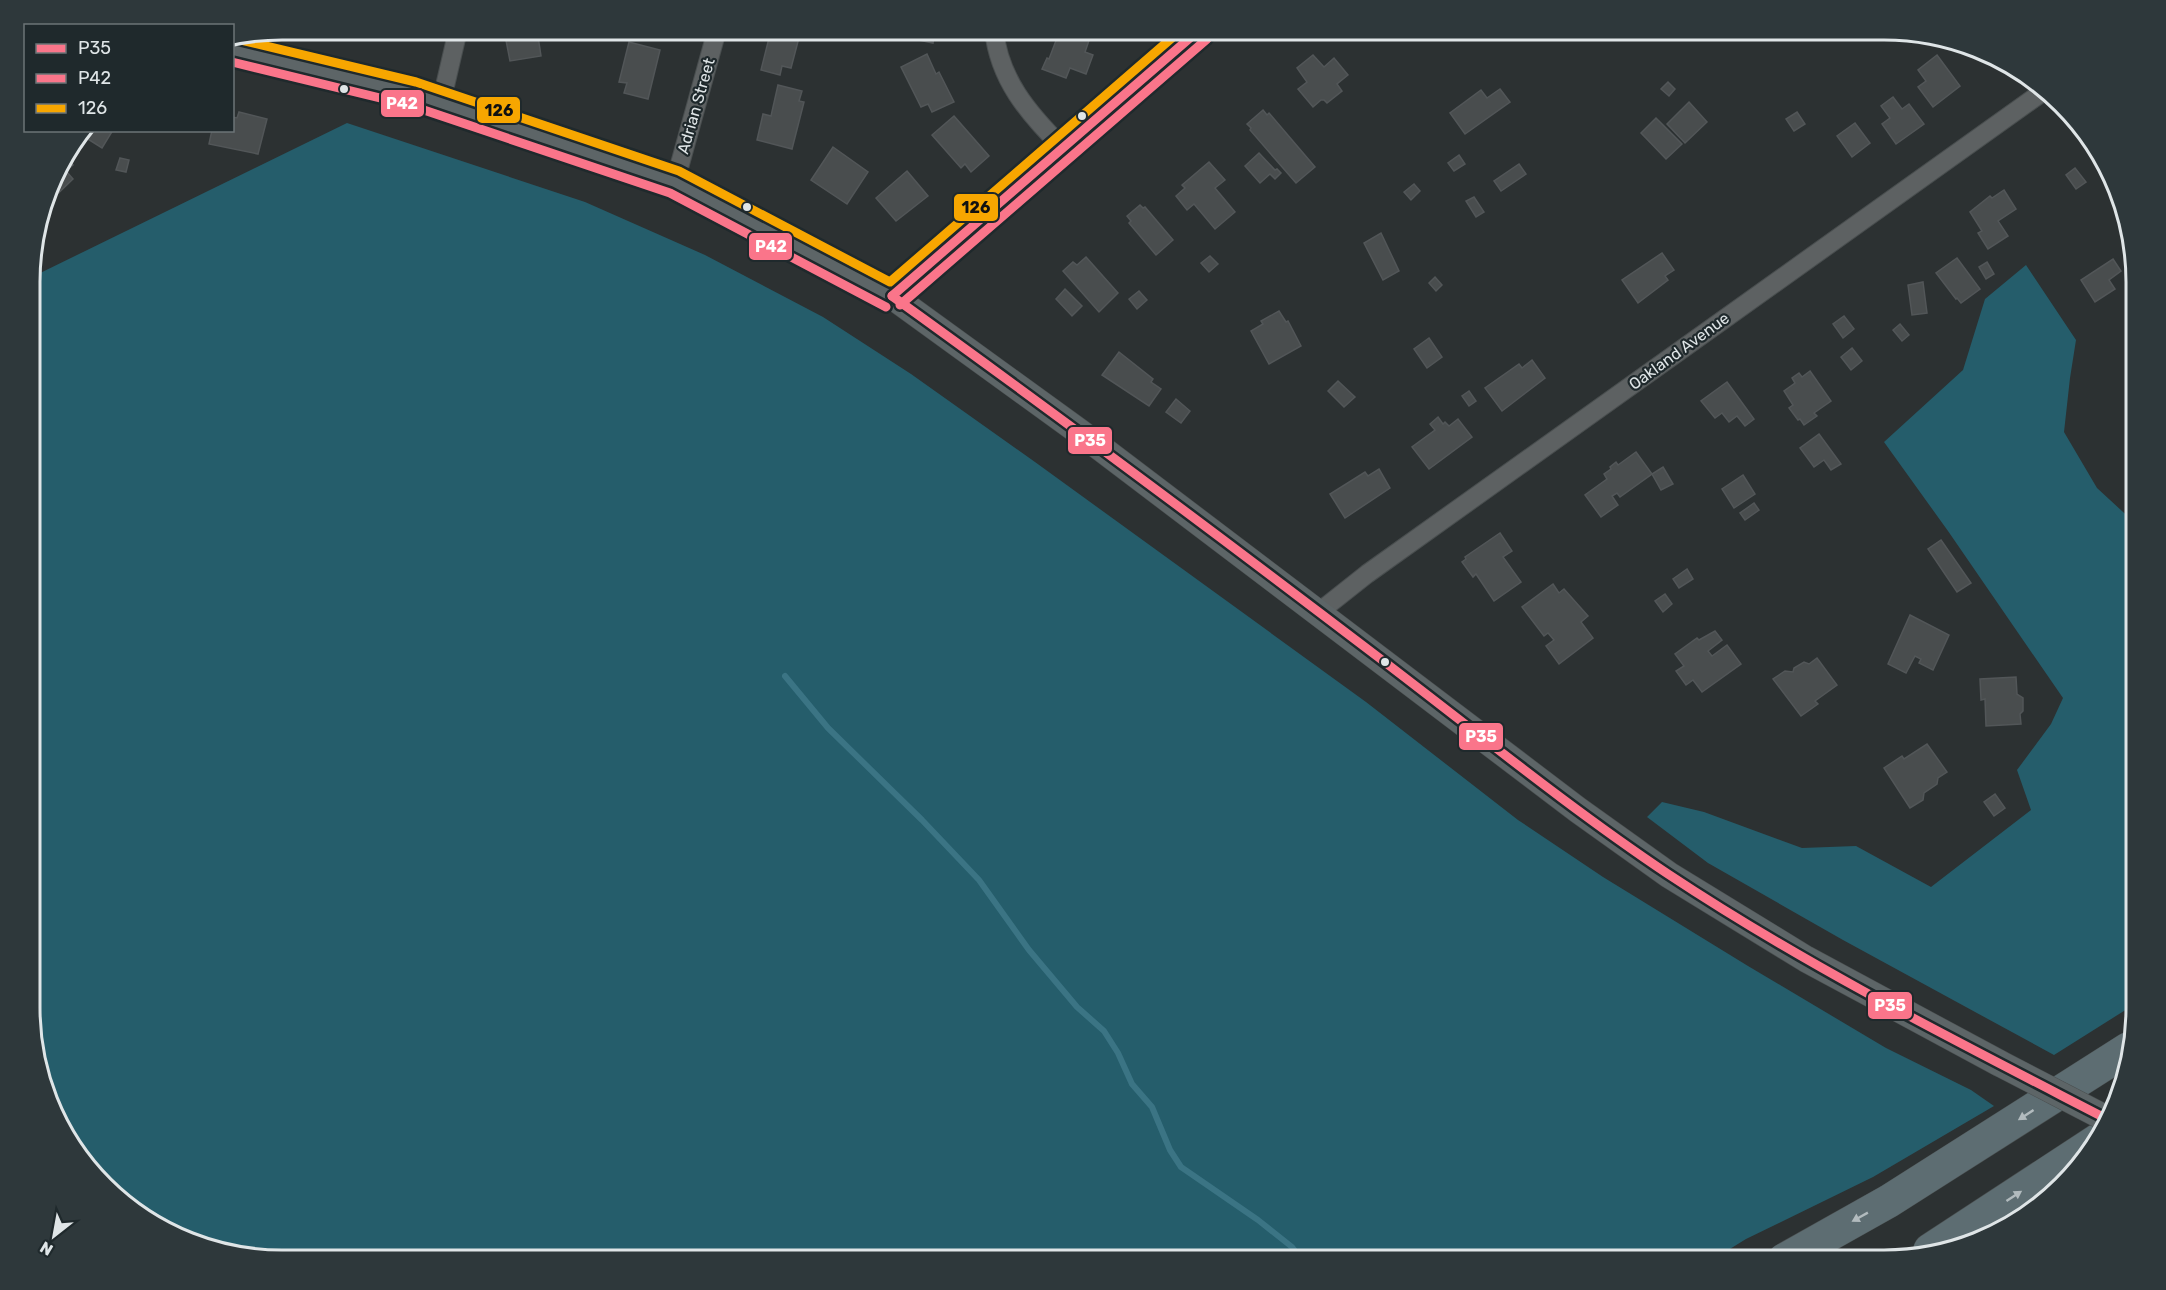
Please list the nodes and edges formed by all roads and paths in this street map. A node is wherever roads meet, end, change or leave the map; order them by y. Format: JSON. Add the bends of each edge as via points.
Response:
{"nodes":[{"id":1,"x":456,"y":40,"type":"edge"},
{"id":2,"x":714,"y":40,"type":"edge"},
{"id":3,"x":996,"y":40,"type":"edge"},
{"id":4,"x":1187,"y":40,"type":"edge"},
{"id":5,"x":234,"y":50,"type":"edge"},
{"id":6,"x":2037,"y":96,"type":"edge"},
{"id":7,"x":441,"y":104,"type":"junction"},
{"id":8,"x":1062,"y":147,"type":"junction"},
{"id":9,"x":675,"y":182,"type":"junction"},
{"id":10,"x":892,"y":296,"type":"junction"},
{"id":11,"x":1319,"y":612,"type":"junction"},
{"id":12,"x":2121,"y":1052,"type":"edge"},
{"id":13,"x":2101,"y":1116,"type":"edge"},
{"id":14,"x":2077,"y":1154,"type":"edge"},
{"id":15,"x":1942,"y":1242,"type":"edge"},
{"id":16,"x":1802,"y":1250,"type":"edge"}],
"edges":[{"from":1,"to":7,"type":"street"},
{"from":2,"to":9,"type":"street","name":"Adrian Street"},
{"from":3,"to":8,"type":"street","via":[[1005,75],[1038,123]]},
{"from":4,"to":8,"type":"street"},
{"from":5,"to":7,"type":"main road","via":[[412,93]]},
{"from":6,"to":11,"type":"street","name":"Oakland Avenue"},
{"from":7,"to":9,"type":"main road"},
{"from":8,"to":10,"type":"street"},
{"from":9,"to":10,"type":"main road"},
{"from":10,"to":11,"type":"main road"},
{"from":11,"to":13,"type":"main road","bridge":true,"via":[[1669,875],[1806,959]]},
{"from":12,"to":16,"type":"highway","one_way":true,"via":[[1889,1201]]},
{"from":15,"to":14,"type":"highway","one_way":true}]}
